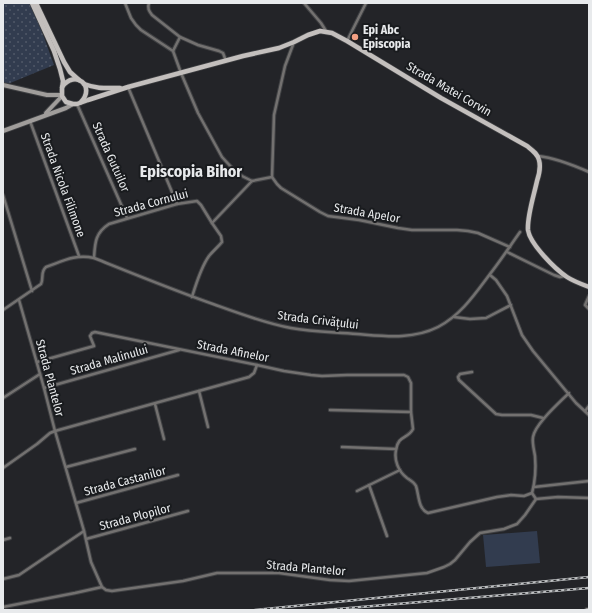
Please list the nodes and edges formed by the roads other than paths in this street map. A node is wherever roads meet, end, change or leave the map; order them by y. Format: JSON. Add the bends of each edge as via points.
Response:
{"nodes":[{"id":1,"x":32,"y":3,"type":"edge"},
{"id":2,"x":36,"y":3,"type":"edge"},
{"id":3,"x":125,"y":3,"type":"edge"},
{"id":4,"x":149,"y":3,"type":"edge"},
{"id":5,"x":304,"y":3,"type":"edge"},
{"id":6,"x":366,"y":3,"type":"edge"},
{"id":7,"x":326,"y":31,"type":"junction"},
{"id":8,"x":180,"y":37,"type":"junction"},
{"id":9,"x":347,"y":41,"type":"junction"},
{"id":10,"x":294,"y":42,"type":"junction"},
{"id":11,"x":173,"y":51,"type":"junction"},
{"id":12,"x":226,"y":61,"type":"junction"},
{"id":13,"x":181,"y":73,"type":"junction"},
{"id":14,"x":79,"y":80,"type":"junction"},
{"id":15,"x":84,"y":84,"type":"junction"},
{"id":16,"x":3,"y":85,"type":"edge"},
{"id":17,"x":62,"y":87,"type":"junction"},
{"id":18,"x":127,"y":88,"type":"junction"},
{"id":19,"x":62,"y":95,"type":"junction"},
{"id":20,"x":77,"y":103,"type":"junction"},
{"id":21,"x":43,"y":116,"type":"junction"},
{"id":22,"x":30,"y":121,"type":"junction"},
{"id":23,"x":3,"y":132,"type":"edge"},
{"id":24,"x":538,"y":156,"type":"junction"},
{"id":25,"x":589,"y":172,"type":"edge"},
{"id":26,"x":272,"y":176,"type":"junction"},
{"id":27,"x":252,"y":181,"type":"junction"},
{"id":28,"x":3,"y":195,"type":"edge"},
{"id":29,"x":177,"y":204,"type":"junction"},
{"id":30,"x":127,"y":218,"type":"junction"},
{"id":31,"x":212,"y":223,"type":"junction"},
{"id":32,"x":520,"y":232,"type":"dead end"},
{"id":33,"x":510,"y":247,"type":"junction"},
{"id":34,"x":507,"y":252,"type":"junction"},
{"id":35,"x":79,"y":256,"type":"junction"},
{"id":36,"x":94,"y":258,"type":"junction"},
{"id":37,"x":490,"y":275,"type":"junction"},
{"id":38,"x":565,"y":276,"type":"junction"},
{"id":39,"x":589,"y":288,"type":"edge"},
{"id":40,"x":32,"y":291,"type":"junction"},
{"id":41,"x":589,"y":296,"type":"edge"},
{"id":42,"x":192,"y":297,"type":"junction"},
{"id":43,"x":19,"y":300,"type":"junction"},
{"id":44,"x":511,"y":305,"type":"junction"},
{"id":45,"x":589,"y":309,"type":"edge"},
{"id":46,"x":3,"y":310,"type":"edge"},
{"id":47,"x":454,"y":317,"type":"junction"},
{"id":48,"x":180,"y":350,"type":"junction"},
{"id":49,"x":37,"y":362,"type":"junction"},
{"id":50,"x":256,"y":364,"type":"junction"},
{"id":51,"x":472,"y":372,"type":"dead end"},
{"id":52,"x":40,"y":374,"type":"junction"},
{"id":53,"x":44,"y":388,"type":"junction"},
{"id":54,"x":199,"y":391,"type":"junction"},
{"id":55,"x":568,"y":394,"type":"junction"},
{"id":56,"x":3,"y":398,"type":"edge"},
{"id":57,"x":155,"y":404,"type":"junction"},
{"id":58,"x":589,"y":406,"type":"edge"},
{"id":59,"x":330,"y":410,"type":"dead end"},
{"id":60,"x":411,"y":412,"type":"junction"},
{"id":61,"x":585,"y":412,"type":"junction"},
{"id":62,"x":589,"y":415,"type":"edge"},
{"id":63,"x":543,"y":418,"type":"junction"},
{"id":64,"x":208,"y":427,"type":"dead end"},
{"id":65,"x":55,"y":431,"type":"junction"},
{"id":66,"x":164,"y":439,"type":"dead end"},
{"id":67,"x":342,"y":447,"type":"dead end"},
{"id":68,"x":134,"y":449,"type":"dead end"},
{"id":69,"x":396,"y":449,"type":"junction"},
{"id":70,"x":66,"y":467,"type":"junction"},
{"id":71,"x":3,"y":468,"type":"edge"},
{"id":72,"x":400,"y":470,"type":"junction"},
{"id":73,"x":178,"y":476,"type":"dead end"},
{"id":74,"x":589,"y":481,"type":"edge"},
{"id":75,"x":369,"y":485,"type":"junction"},
{"id":76,"x":534,"y":487,"type":"junction"},
{"id":77,"x":357,"y":491,"type":"dead end"},
{"id":78,"x":532,"y":494,"type":"junction"},
{"id":79,"x":589,"y":498,"type":"edge"},
{"id":80,"x":536,"y":499,"type":"junction"},
{"id":81,"x":76,"y":504,"type":"junction"},
{"id":82,"x":188,"y":511,"type":"dead end"},
{"id":83,"x":84,"y":531,"type":"junction"},
{"id":84,"x":387,"y":536,"type":"dead end"},
{"id":85,"x":10,"y":538,"type":"dead end"},
{"id":86,"x":86,"y":539,"type":"junction"},
{"id":87,"x":3,"y":540,"type":"edge"},
{"id":88,"x":3,"y":579,"type":"edge"},
{"id":89,"x":102,"y":587,"type":"junction"},
{"id":90,"x":3,"y":607,"type":"edge"}],
"edges":[{"from":1,"to":17,"type":"main road","via":[[56,57],[62,76]]},
{"from":2,"to":14,"type":"main road","via":[[64,62]]},
{"from":3,"to":11,"type":"street","via":[[131,18],[141,30]]},
{"from":4,"to":8,"type":"street","via":[[152,16]]},
{"from":5,"to":7,"type":"street"},
{"from":6,"to":9,"type":"street"},
{"from":7,"to":9,"type":"main road","name":"Strada Matei Corvin"},
{"from":7,"to":10,"type":"main road","via":[[308,35]]},
{"from":8,"to":11,"type":"street"},
{"from":8,"to":12,"type":"street","via":[[223,53]]},
{"from":9,"to":24,"type":"main road","name":"Strada Matei Corvin","via":[[527,146]]},
{"from":10,"to":12,"type":"main road"},
{"from":10,"to":26,"type":"street","via":[[285,66],[274,115]]},
{"from":11,"to":13,"type":"street"},
{"from":12,"to":13,"type":"main road"},
{"from":13,"to":18,"type":"main road"},
{"from":13,"to":27,"type":"street","via":[[198,113],[222,157],[233,169]]},
{"from":14,"to":15,"type":"main road"},
{"from":14,"to":17,"type":"main road","via":[[69,80]]},
{"from":15,"to":18,"type":"main road","via":[[101,89]]},
{"from":15,"to":20,"type":"main road","via":[[85,97]]},
{"from":16,"to":19,"type":"main road","via":[[47,95]]},
{"from":17,"to":19,"type":"main road"},
{"from":18,"to":20,"type":"main road"},
{"from":18,"to":29,"type":"street"},
{"from":19,"to":20,"type":"main road","via":[[66,102]]},
{"from":19,"to":21,"type":"main road"},
{"from":20,"to":21,"type":"main road"},
{"from":20,"to":30,"type":"street","name":"Strada Gutuilor"},
{"from":21,"to":22,"type":"main road"},
{"from":22,"to":23,"type":"main road"},
{"from":22,"to":35,"type":"street","name":"Strada Nicola Filimone"},
{"from":24,"to":25,"type":"street"},
{"from":24,"to":38,"type":"main road","via":[[539,175],[528,219],[528,230],[533,243]]},
{"from":26,"to":27,"type":"street"},
{"from":26,"to":33,"type":"street","name":"Strada Apelor","via":[[286,192],[328,216],[412,230],[468,231]]},
{"from":27,"to":31,"type":"street"},
{"from":28,"to":40,"type":"street"},
{"from":29,"to":30,"type":"street","name":"Strada Cornului"},
{"from":29,"to":31,"type":"street","name":"Strada Cornului","via":[[197,201]]},
{"from":30,"to":36,"type":"street","name":"Strada Cornului","via":[[109,224],[98,234]]},
{"from":31,"to":42,"type":"street","name":"Strada Cornului","via":[[222,242],[206,260]]},
{"from":32,"to":33,"type":"street","name":"Strada Crivățului"},
{"from":33,"to":34,"type":"street","name":"Strada Crivățului"},
{"from":34,"to":37,"type":"street","name":"Strada Crivățului"},
{"from":34,"to":38,"type":"street","via":[[554,275]]},
{"from":35,"to":36,"type":"street","name":"Strada Crivățului"},
{"from":35,"to":40,"type":"street","via":[[46,267],[42,273],[41,284]]},
{"from":36,"to":42,"type":"street","name":"Strada Crivățului"},
{"from":37,"to":44,"type":"street","via":[[503,289]]},
{"from":37,"to":47,"type":"street","name":"Strada Crivățului"},
{"from":38,"to":39,"type":"main road"},
{"from":40,"to":43,"type":"street"},
{"from":41,"to":45,"type":"street","via":[[585,305]]},
{"from":42,"to":47,"type":"street","name":"Strada Crivățului","via":[[292,328],[386,336],[429,331]]},
{"from":43,"to":46,"type":"street"},
{"from":43,"to":49,"type":"street","name":"Strada Plantelor"},
{"from":44,"to":47,"type":"street","via":[[486,318]]},
{"from":44,"to":55,"type":"street","via":[[526,342]]},
{"from":48,"to":49,"type":"street","name":"Strada Afinelor","via":[[95,332],[90,336],[94,346]]},
{"from":48,"to":50,"type":"street","name":"Strada Afinelor"},
{"from":48,"to":53,"type":"street","name":"Strada Malinului"},
{"from":49,"to":52,"type":"street","name":"Strada Plantelor"},
{"from":50,"to":54,"type":"street","via":[[254,374],[249,377]]},
{"from":50,"to":60,"type":"street","name":"Strada Afinelor","via":[[317,376],[404,375],[411,383]]},
{"from":51,"to":63,"type":"street","via":[[460,374],[459,380],[496,414]]},
{"from":52,"to":53,"type":"street","name":"Strada Plantelor"},
{"from":52,"to":56,"type":"street"},
{"from":53,"to":65,"type":"street","name":"Strada Plantelor"},
{"from":54,"to":57,"type":"street"},
{"from":54,"to":64,"type":"street"},
{"from":55,"to":61,"type":"street"},
{"from":55,"to":63,"type":"street"},
{"from":57,"to":65,"type":"street"},
{"from":57,"to":66,"type":"street"},
{"from":58,"to":61,"type":"street"},
{"from":59,"to":60,"type":"street"},
{"from":60,"to":69,"type":"street","name":"Strada Afinelor","via":[[413,430],[402,437]]},
{"from":61,"to":62,"type":"street"},
{"from":63,"to":76,"type":"street","via":[[533,437],[536,462]]},
{"from":65,"to":70,"type":"street","name":"Strada Plantelor"},
{"from":65,"to":71,"type":"street"},
{"from":67,"to":69,"type":"street"},
{"from":68,"to":70,"type":"street"},
{"from":69,"to":72,"type":"street","via":[[396,461]]},
{"from":70,"to":81,"type":"street","name":"Strada Plantelor"},
{"from":72,"to":75,"type":"street"},
{"from":72,"to":78,"type":"street","via":[[415,484],[422,508],[428,513],[497,497]]},
{"from":73,"to":81,"type":"street","name":"Strada Castanilor"},
{"from":74,"to":76,"type":"street"},
{"from":75,"to":77,"type":"street"},
{"from":75,"to":84,"type":"street"},
{"from":76,"to":78,"type":"street"},
{"from":78,"to":80,"type":"street"},
{"from":79,"to":80,"type":"street"},
{"from":80,"to":89,"type":"street","name":"Strada Plantelor","via":[[525,516],[516,524],[480,533],[450,564],[427,573],[349,581],[278,573],[217,573],[183,581],[112,591]]},
{"from":81,"to":83,"type":"street","name":"Strada Plantelor"},
{"from":82,"to":86,"type":"street","name":"Strada Plopilor"},
{"from":83,"to":86,"type":"street","name":"Strada Plantelor"},
{"from":83,"to":88,"type":"street","via":[[20,575]]},
{"from":85,"to":87,"type":"street"},
{"from":86,"to":89,"type":"street","name":"Strada Plantelor"},
{"from":89,"to":90,"type":"street"}]}
